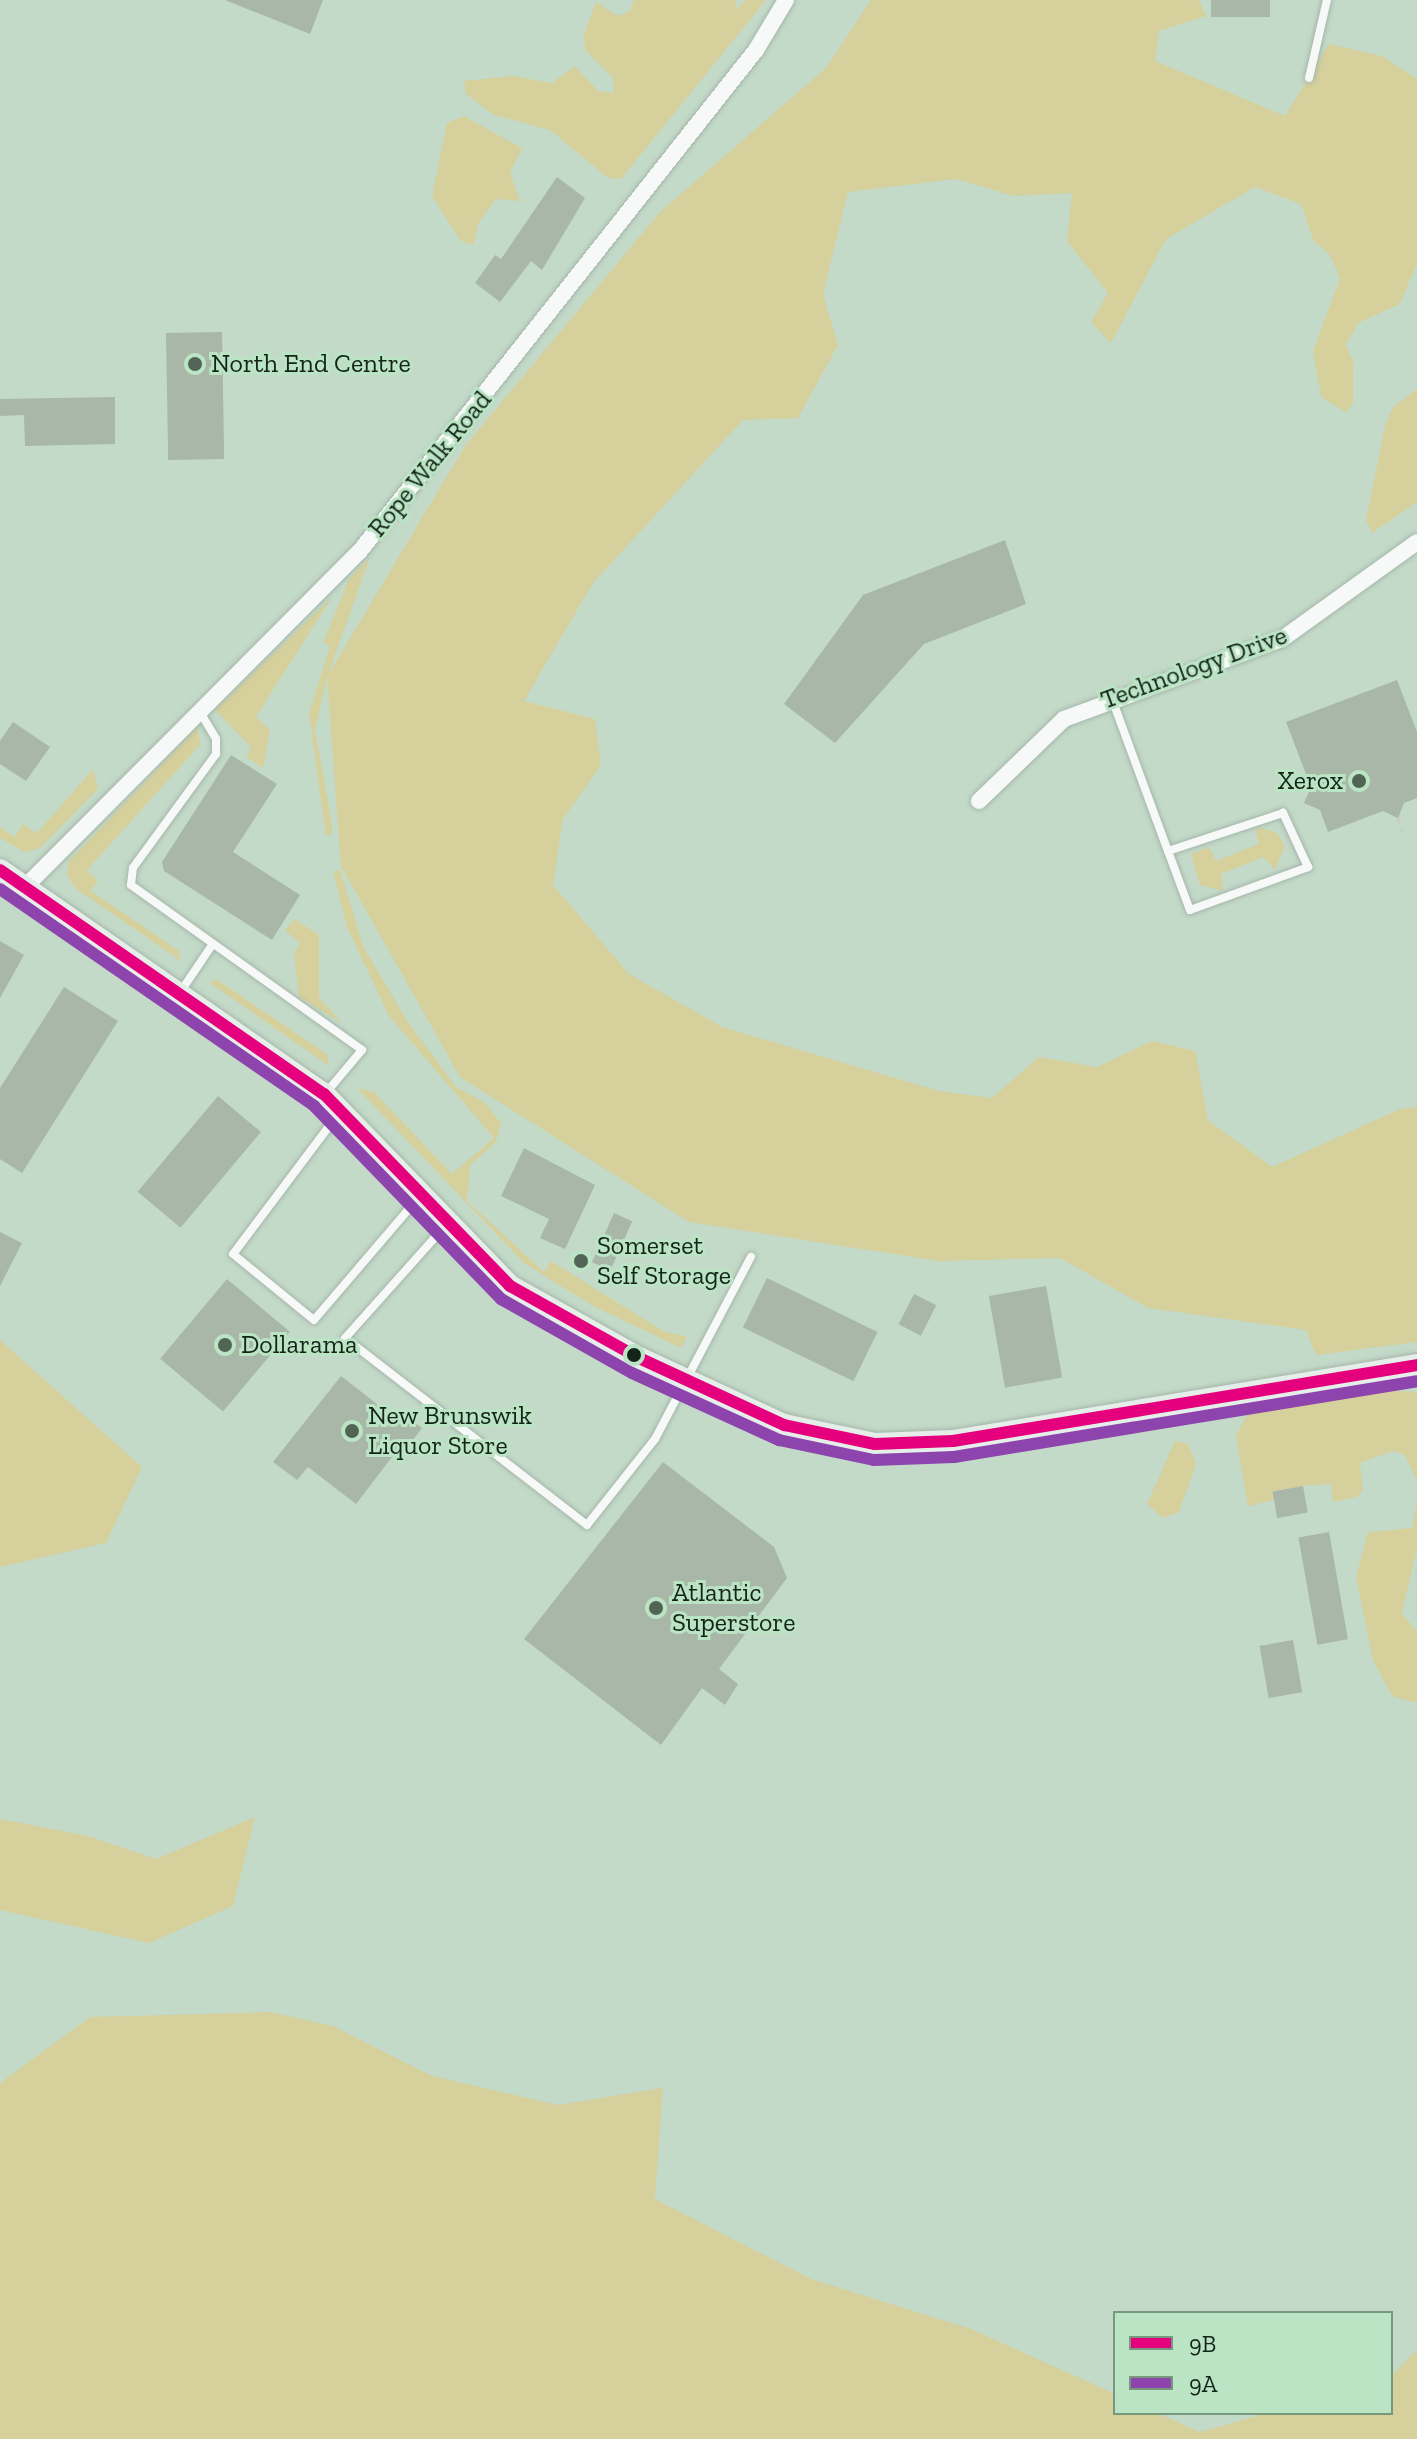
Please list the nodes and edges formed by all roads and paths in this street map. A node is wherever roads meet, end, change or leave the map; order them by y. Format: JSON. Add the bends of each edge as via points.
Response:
{"nodes":[{"id":1,"x":786,"y":0,"type":"edge"},
{"id":2,"x":1327,"y":0,"type":"edge"},
{"id":3,"x":1309,"y":78,"type":"dead end"},
{"id":4,"x":1417,"y":542,"type":"edge"},
{"id":5,"x":1111,"y":699,"type":"junction"},
{"id":6,"x":200,"y":712,"type":"junction"},
{"id":7,"x":979,"y":801,"type":"dead end"},
{"id":8,"x":1398,"y":818,"type":"dead end"},
{"id":9,"x":1403,"y":832,"type":"dead end"},
{"id":10,"x":1168,"y":851,"type":"junction"},
{"id":11,"x":0,"y":870,"type":"edge"},
{"id":12,"x":25,"y":887,"type":"junction"},
{"id":13,"x":212,"y":945,"type":"junction"},
{"id":14,"x":180,"y":994,"type":"junction"},
{"id":15,"x":324,"y":1094,"type":"junction"},
{"id":16,"x":342,"y":1109,"type":"junction"},
{"id":17,"x":422,"y":1194,"type":"junction"},
{"id":18,"x":448,"y":1223,"type":"junction"},
{"id":19,"x":751,"y":1257,"type":"dead end"},
{"id":20,"x":1417,"y":1365,"type":"edge"},
{"id":21,"x":686,"y":1380,"type":"junction"},
{"id":22,"x":1417,"y":1569,"type":"edge"},
{"id":23,"x":1417,"y":1619,"type":"edge"}],
"edges":[{"from":1,"to":6,"type":"street","name":"Rope Walk Road","via":[[756,50],[391,514]]},
{"from":2,"to":3,"type":"lane"},
{"from":4,"to":5,"type":"street","name":"Technology Drive","via":[[1282,639]]},
{"from":5,"to":7,"type":"street","name":"Technology Drive","via":[[1047,729]]},
{"from":5,"to":10,"type":"lane"},
{"from":6,"to":12,"type":"street","name":"Rope Walk Road"},
{"from":6,"to":13,"type":"lane","via":[[216,739],[216,754],[130,880],[140,895]]},
{"from":8,"to":9,"type":"path"},
{"from":10,"to":10,"type":"lane","via":[[1190,910],[1308,867],[1283,813]]},
{"from":11,"to":12,"type":"main road"},
{"from":12,"to":14,"type":"main road"},
{"from":13,"to":14,"type":"lane"},
{"from":13,"to":15,"type":"lane","via":[[362,1050]]},
{"from":14,"to":15,"type":"main road"},
{"from":15,"to":16,"type":"main road"},
{"from":16,"to":17,"type":"main road"},
{"from":16,"to":17,"type":"lane","via":[[233,1254],[314,1320]]},
{"from":17,"to":18,"type":"main road"},
{"from":18,"to":21,"type":"main road","via":[[540,1307]]},
{"from":18,"to":21,"type":"lane","via":[[345,1338],[587,1525],[655,1439]]},
{"from":19,"to":21,"type":"lane"},
{"from":20,"to":21,"type":"main road","via":[[916,1444],[825,1437]]},
{"from":22,"to":23,"type":"path"}]}
